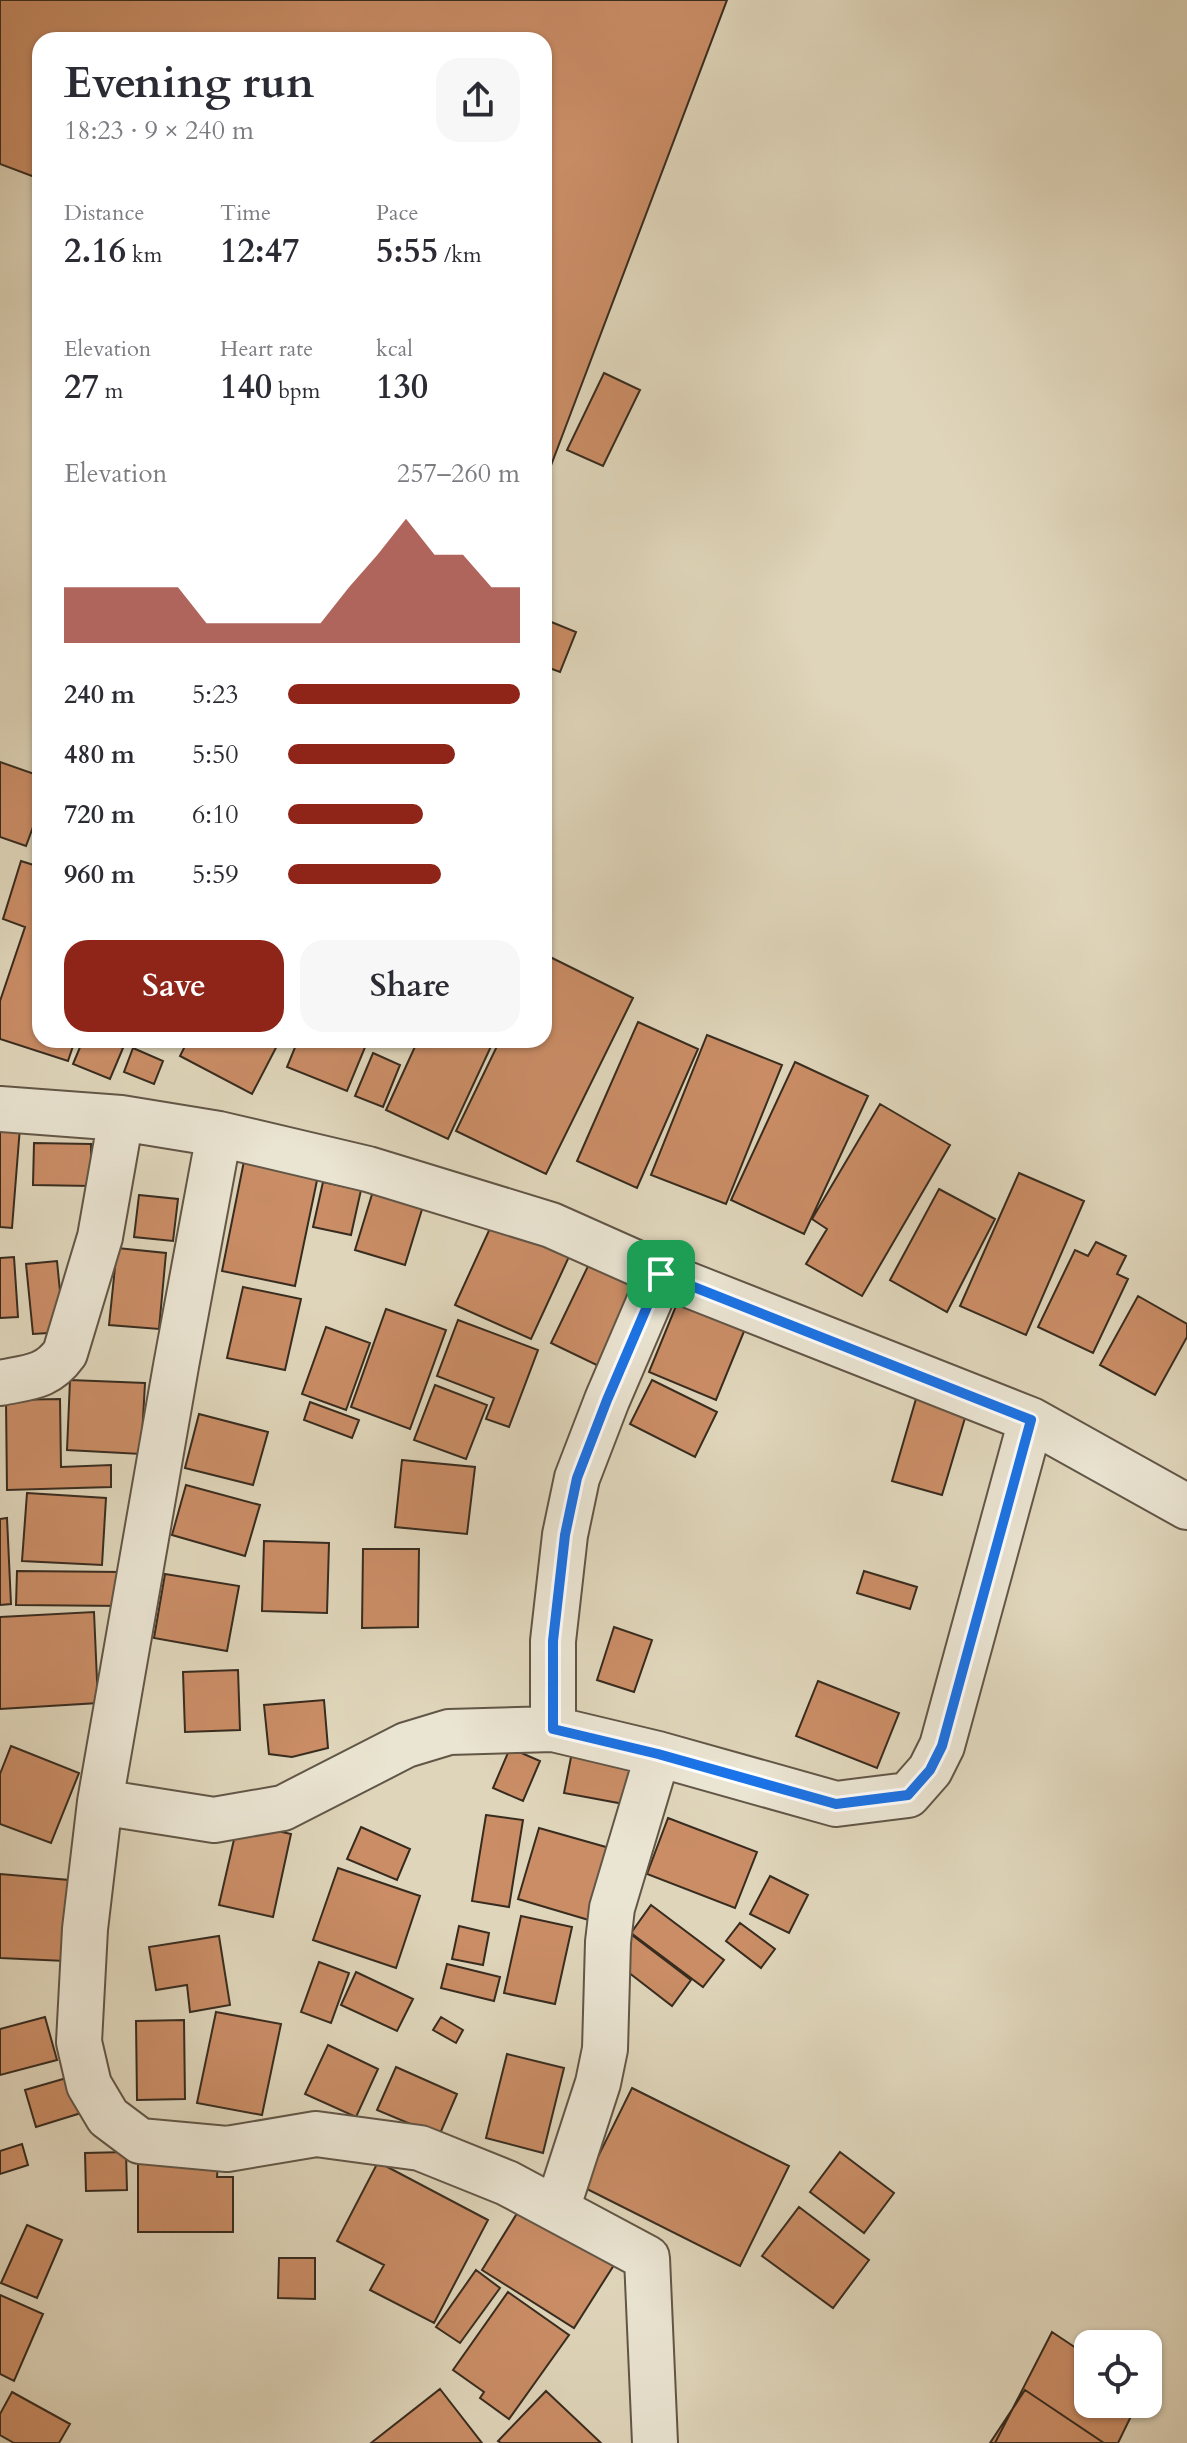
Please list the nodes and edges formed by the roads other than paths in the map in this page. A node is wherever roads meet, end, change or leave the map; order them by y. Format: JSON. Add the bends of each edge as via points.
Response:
{"nodes":[{"id":1,"x":0,"y":1109,"type":"edge"},
{"id":2,"x":121,"y":1118,"type":"junction"},
{"id":3,"x":219,"y":1134,"type":"junction"},
{"id":4,"x":661,"y":1274,"type":"junction"},
{"id":5,"x":0,"y":1383,"type":"edge"},
{"id":6,"x":1031,"y":1420,"type":"junction"},
{"id":7,"x":1187,"y":1507,"type":"edge"},
{"id":8,"x":553,"y":1729,"type":"junction"},
{"id":9,"x":658,"y":1754,"type":"junction"},
{"id":10,"x":100,"y":1802,"type":"junction"},
{"id":11,"x":557,"y":2209,"type":"junction"},
{"id":12,"x":655,"y":2443,"type":"edge"}],
"edges":[{"from":1,"to":2,"type":"street"},
{"from":2,"to":3,"type":"street"},
{"from":2,"to":5,"type":"street","via":[[100,1237],[65,1353],[55,1367],[38,1376]]},
{"from":3,"to":4,"type":"street","via":[[368,1169],[551,1225]]},
{"from":3,"to":10,"type":"street"},
{"from":4,"to":6,"type":"street"},
{"from":4,"to":8,"type":"street","via":[[577,1478],[553,1641]]},
{"from":6,"to":7,"type":"street"},
{"from":6,"to":9,"type":"street","via":[[942,1746],[908,1795],[836,1804]]},
{"from":8,"to":9,"type":"street"},
{"from":8,"to":10,"type":"street","via":[[449,1732],[406,1745],[283,1808],[214,1820]]},
{"from":9,"to":11,"type":"street","via":[[612,1908],[605,2049],[598,2083]]},
{"from":10,"to":11,"type":"street","via":[[79,2042],[89,2085],[108,2117],[140,2141],[227,2149],[316,2134],[420,2148]]},
{"from":11,"to":12,"type":"street","via":[[647,2258]]}]}
